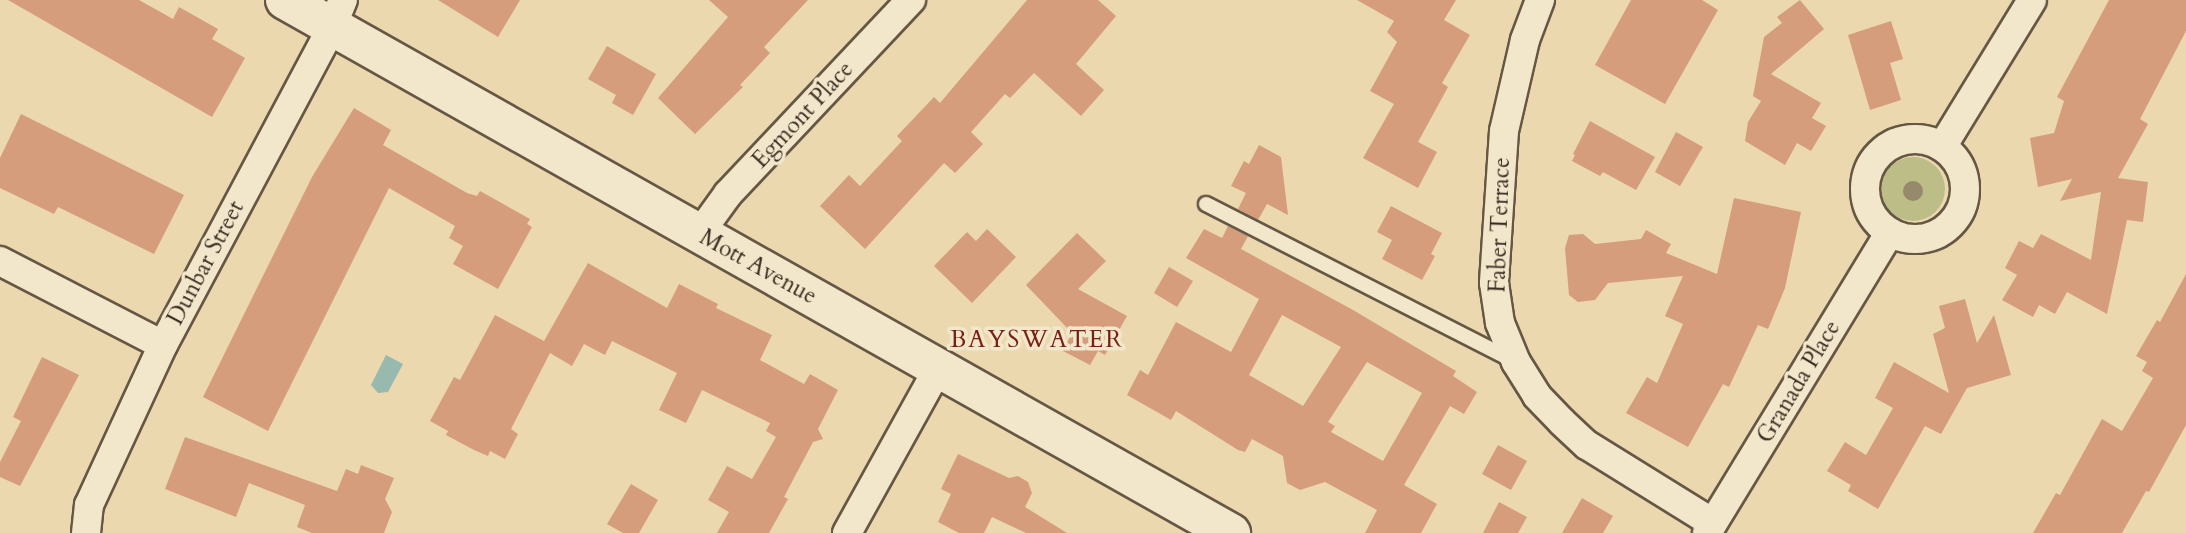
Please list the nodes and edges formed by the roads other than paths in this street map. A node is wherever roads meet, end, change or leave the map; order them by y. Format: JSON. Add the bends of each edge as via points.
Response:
{"nodes":[{"id":1,"x":285,"y":0,"type":"edge"},
{"id":2,"x":911,"y":0,"type":"edge"},
{"id":3,"x":1540,"y":0,"type":"edge"},
{"id":4,"x":2032,"y":0,"type":"edge"},
{"id":5,"x":337,"y":13,"type":"edge"},
{"id":6,"x":1942,"y":147,"type":"junction"},
{"id":7,"x":1206,"y":204,"type":"dead end"},
{"id":8,"x":1890,"y":232,"type":"junction"},
{"id":9,"x":699,"y":234,"type":"junction"},
{"id":10,"x":0,"y":261,"type":"edge"},
{"id":11,"x":163,"y":345,"type":"junction"},
{"id":12,"x":1516,"y":362,"type":"junction"},
{"id":13,"x":939,"y":367,"type":"junction"},
{"id":14,"x":1710,"y":528,"type":"edge"},
{"id":15,"x":86,"y":533,"type":"edge"},
{"id":16,"x":847,"y":533,"type":"edge"},
{"id":17,"x":1231,"y":533,"type":"edge"}],
"edges":[{"from":1,"to":5,"type":"street","name":"Mott Avenue"},
{"from":2,"to":9,"type":"street","name":"Egmont Place","via":[[728,194]]},
{"from":3,"to":12,"type":"street","name":"Faber Terrace","via":[[1525,40],[1504,131],[1499,200],[1494,283],[1500,323]]},
{"from":4,"to":6,"type":"street"},
{"from":5,"to":9,"type":"street","name":"Mott Avenue"},
{"from":5,"to":11,"type":"street","name":"Dunbar Street"},
{"from":6,"to":8,"type":"street","via":[[1954,158],[1964,182],[1961,207],[1952,222],[1923,238]]},
{"from":6,"to":8,"type":"street","via":[[1911,139],[1896,142],[1872,163],[1866,177],[1867,201],[1877,222]]},
{"from":7,"to":12,"type":"lane"},
{"from":8,"to":14,"type":"street","name":"Granada Place"},
{"from":9,"to":13,"type":"street","name":"Mott Avenue"},
{"from":10,"to":11,"type":"street"},
{"from":11,"to":15,"type":"street","name":"Dunbar Street","via":[[89,505]]},
{"from":12,"to":14,"type":"street","name":"Faber Terrace","via":[[1537,396],[1587,444]]},
{"from":13,"to":16,"type":"street"},
{"from":13,"to":17,"type":"street","name":"Mott Avenue"}]}
